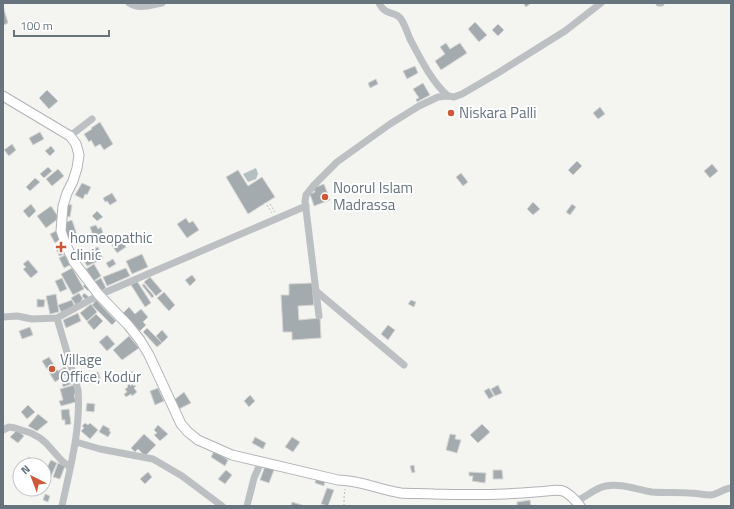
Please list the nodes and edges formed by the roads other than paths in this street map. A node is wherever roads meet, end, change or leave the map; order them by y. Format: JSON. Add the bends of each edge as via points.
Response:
{"nodes":[{"id":1,"x":129,"y":3,"type":"edge"},
{"id":2,"x":162,"y":3,"type":"edge"},
{"id":3,"x":379,"y":3,"type":"edge"},
{"id":4,"x":601,"y":3,"type":"edge"},
{"id":5,"x":3,"y":96,"type":"edge"},
{"id":6,"x":448,"y":96,"type":"junction"},
{"id":7,"x":92,"y":119,"type":"dead end"},
{"id":8,"x":70,"y":136,"type":"junction"},
{"id":9,"x":306,"y":206,"type":"junction"},
{"id":10,"x":316,"y":291,"type":"junction"},
{"id":11,"x":99,"y":295,"type":"junction"},
{"id":12,"x":319,"y":316,"type":"dead end"},
{"id":13,"x":3,"y":317,"type":"edge"},
{"id":14,"x":57,"y":318,"type":"junction"},
{"id":15,"x":404,"y":365,"type":"dead end"},
{"id":16,"x":3,"y":430,"type":"edge"},
{"id":17,"x":76,"y":442,"type":"junction"},
{"id":18,"x":260,"y":462,"type":"junction"},
{"id":19,"x":70,"y":467,"type":"junction"},
{"id":20,"x":731,"y":488,"type":"edge"},
{"id":21,"x":578,"y":504,"type":"edge"},
{"id":22,"x":62,"y":506,"type":"edge"},
{"id":23,"x":222,"y":506,"type":"edge"},
{"id":24,"x":247,"y":506,"type":"edge"}],
"edges":[{"from":1,"to":2,"type":"street","via":[[142,7]]},
{"from":3,"to":6,"type":"street","via":[[383,10],[400,18],[431,75]]},
{"from":4,"to":6,"type":"street","via":[[565,30],[498,73],[462,94]]},
{"from":5,"to":8,"type":"main road"},
{"from":6,"to":9,"type":"street","via":[[438,97],[419,106],[337,162],[306,196]]},
{"from":7,"to":8,"type":"street"},
{"from":8,"to":11,"type":"main road","via":[[79,154],[73,181],[67,193],[61,231],[74,262]]},
{"from":9,"to":10,"type":"street"},
{"from":9,"to":11,"type":"street"},
{"from":10,"to":12,"type":"street"},
{"from":10,"to":15,"type":"street"},
{"from":11,"to":14,"type":"street"},
{"from":11,"to":18,"type":"main road","via":[[140,340],[181,424],[188,432],[198,440],[232,455]]},
{"from":13,"to":14,"type":"street"},
{"from":14,"to":17,"type":"street","via":[[78,390],[79,418]]},
{"from":16,"to":19,"type":"street","via":[[9,427],[31,433],[46,443]]},
{"from":17,"to":19,"type":"street"},
{"from":17,"to":23,"type":"street","via":[[153,459],[182,476]]},
{"from":18,"to":21,"type":"main road","via":[[401,493],[455,495],[564,490]]},
{"from":18,"to":24,"type":"street"},
{"from":19,"to":22,"type":"street"},
{"from":20,"to":21,"type":"street","via":[[712,495],[652,492],[619,485],[605,486],[593,490]]}]}
